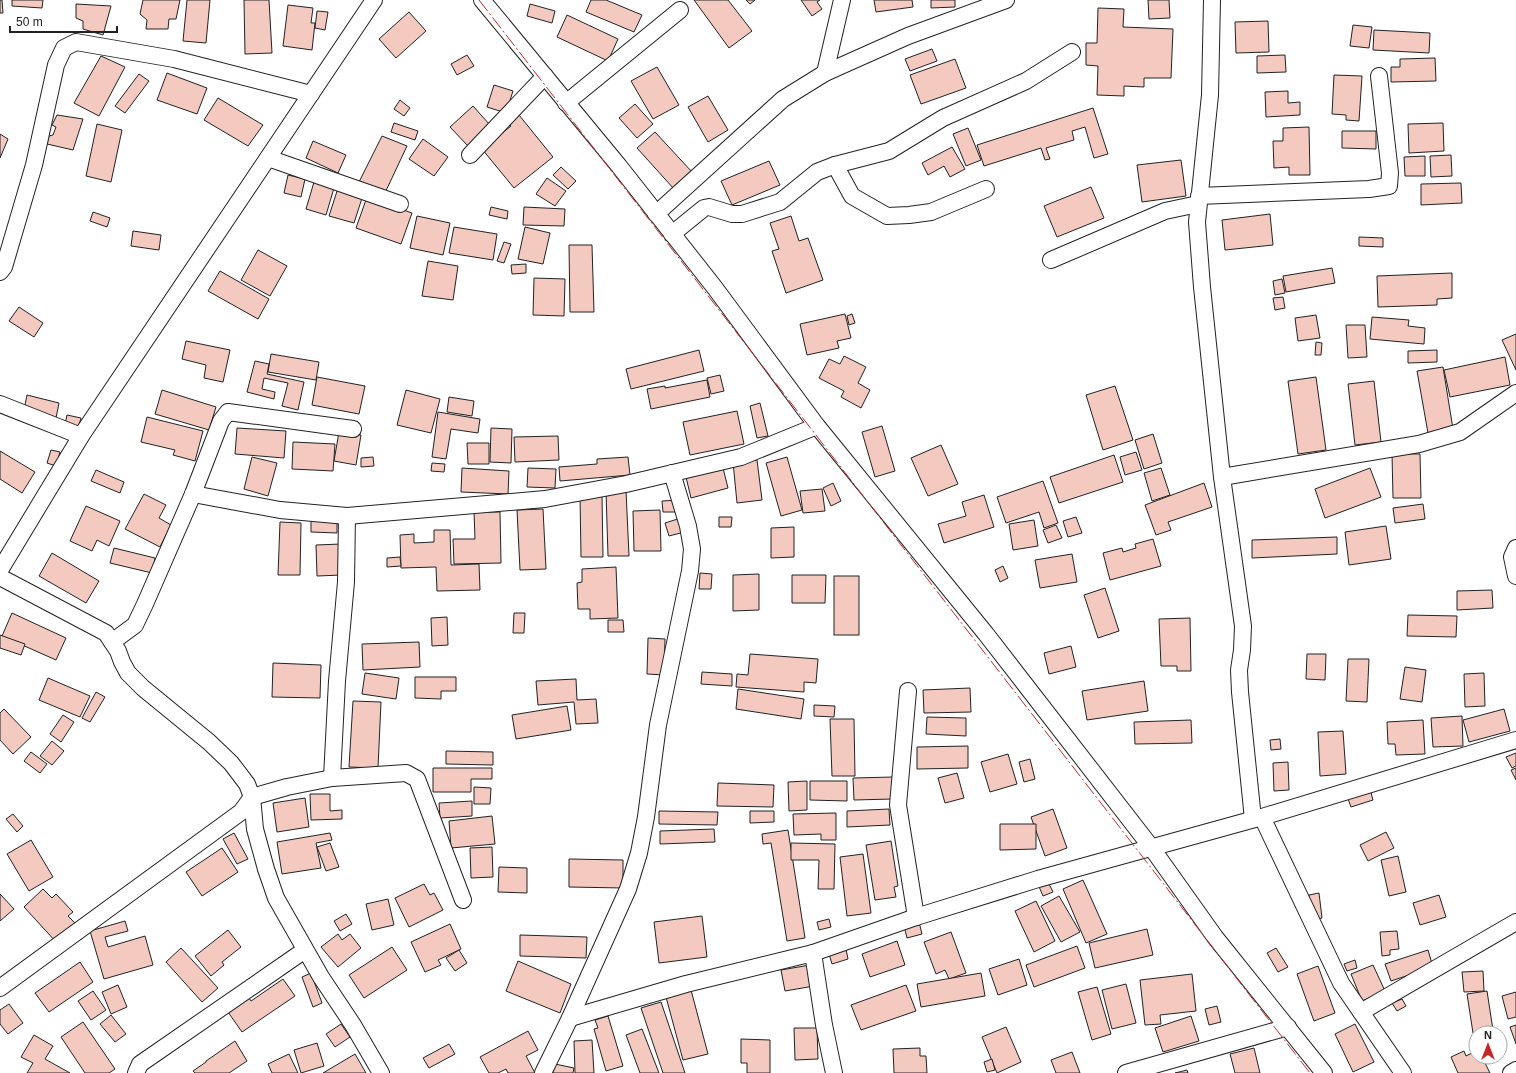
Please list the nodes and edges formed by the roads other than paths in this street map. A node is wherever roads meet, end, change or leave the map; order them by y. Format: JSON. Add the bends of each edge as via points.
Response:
{"nodes":[{"id":1,"x":374,"y":0,"type":"edge"},
{"id":2,"x":482,"y":0,"type":"edge"},
{"id":3,"x":842,"y":0,"type":"edge"},
{"id":4,"x":1006,"y":0,"type":"edge"},
{"id":5,"x":1212,"y":0,"type":"edge"},
{"id":6,"x":680,"y":10,"type":"dead end"},
{"id":7,"x":1072,"y":52,"type":"dead end"},
{"id":8,"x":825,"y":73,"type":"junction"},
{"id":9,"x":545,"y":76,"type":"junction"},
{"id":10,"x":1379,"y":76,"type":"dead end"},
{"id":11,"x":311,"y":94,"type":"junction"},
{"id":12,"x":566,"y":103,"type":"junction"},
{"id":13,"x":470,"y":155,"type":"dead end"},
{"id":14,"x":268,"y":158,"type":"junction"},
{"id":15,"x":835,"y":164,"type":"junction"},
{"id":16,"x":986,"y":189,"type":"dead end"},
{"id":17,"x":1199,"y":200,"type":"junction"},
{"id":18,"x":400,"y":204,"type":"dead end"},
{"id":19,"x":656,"y":214,"type":"junction"},
{"id":20,"x":672,"y":234,"type":"junction"},
{"id":21,"x":1051,"y":260,"type":"dead end"},
{"id":22,"x":0,"y":272,"type":"edge"},
{"id":23,"x":1516,"y":393,"type":"edge"},
{"id":24,"x":0,"y":404,"type":"edge"},
{"id":25,"x":817,"y":426,"type":"junction"},
{"id":26,"x":353,"y":430,"type":"dead end"},
{"id":27,"x":81,"y":436,"type":"junction"},
{"id":28,"x":672,"y":473,"type":"junction"},
{"id":29,"x":1222,"y":477,"type":"junction"},
{"id":30,"x":192,"y":494,"type":"junction"},
{"id":31,"x":347,"y":516,"type":"junction"},
{"id":32,"x":1516,"y":548,"type":"edge"},
{"id":33,"x":0,"y":570,"type":"edge"},
{"id":34,"x":1516,"y":576,"type":"edge"},
{"id":35,"x":0,"y":577,"type":"edge"},
{"id":36,"x":112,"y":642,"type":"junction"},
{"id":37,"x":908,"y":691,"type":"dead end"},
{"id":38,"x":1516,"y":740,"type":"edge"},
{"id":39,"x":332,"y":778,"type":"junction"},
{"id":40,"x":252,"y":797,"type":"junction"},
{"id":41,"x":1257,"y":818,"type":"junction"},
{"id":42,"x":1151,"y":847,"type":"junction"},
{"id":43,"x":463,"y":900,"type":"dead end"},
{"id":44,"x":916,"y":917,"type":"junction"},
{"id":45,"x":1516,"y":922,"type":"edge"},
{"id":46,"x":305,"y":950,"type":"junction"},
{"id":47,"x":813,"y":953,"type":"junction"},
{"id":48,"x":0,"y":988,"type":"edge"},
{"id":49,"x":1361,"y":1012,"type":"junction"},
{"id":50,"x":570,"y":1018,"type":"junction"},
{"id":51,"x":1288,"y":1027,"type":"junction"},
{"id":52,"x":1516,"y":1070,"type":"edge"},
{"id":53,"x":378,"y":1072,"type":"edge"},
{"id":54,"x":136,"y":1073,"type":"edge"},
{"id":55,"x":543,"y":1073,"type":"edge"},
{"id":56,"x":834,"y":1073,"type":"edge"},
{"id":57,"x":1126,"y":1073,"type":"edge"},
{"id":58,"x":1324,"y":1073,"type":"edge"},
{"id":59,"x":1403,"y":1073,"type":"edge"},
{"id":60,"x":1511,"y":1073,"type":"edge"}],
"edges":[{"from":1,"to":11,"type":"street"},
{"from":2,"to":9,"type":"street"},
{"from":3,"to":8,"type":"street"},
{"from":4,"to":8,"type":"street","via":[[908,36]]},
{"from":5,"to":17,"type":"street","via":[[1210,95]]},
{"from":6,"to":12,"type":"street"},
{"from":7,"to":15,"type":"street","via":[[1026,81],[943,118],[889,151]]},
{"from":8,"to":19,"type":"street","via":[[783,99]]},
{"from":9,"to":12,"type":"street"},
{"from":9,"to":13,"type":"street"},
{"from":10,"to":17,"type":"street","via":[[1390,173],[1389,186]]},
{"from":11,"to":14,"type":"street"},
{"from":11,"to":22,"type":"street","via":[[174,59],[76,42],[64,48],[56,65],[34,166],[4,268]]},
{"from":12,"to":19,"type":"street"},
{"from":14,"to":18,"type":"street"},
{"from":14,"to":27,"type":"street"},
{"from":15,"to":16,"type":"street","via":[[852,196],[887,216],[931,212]]},
{"from":15,"to":20,"type":"street","via":[[817,172],[780,202],[742,214],[704,208]]},
{"from":17,"to":21,"type":"street","via":[[1165,211]]},
{"from":17,"to":29,"type":"street","via":[[1197,222],[1202,287]]},
{"from":19,"to":20,"type":"street"},
{"from":20,"to":25,"type":"street"},
{"from":23,"to":29,"type":"street","via":[[1460,432],[1419,444]]},
{"from":24,"to":27,"type":"street"},
{"from":25,"to":28,"type":"street","via":[[742,457]]},
{"from":25,"to":42,"type":"street","via":[[986,634]]},
{"from":26,"to":30,"type":"street","via":[[228,412],[221,421]]},
{"from":27,"to":33,"type":"street"},
{"from":28,"to":31,"type":"street","via":[[545,499]]},
{"from":28,"to":50,"type":"street","via":[[692,549],[690,571],[658,725],[642,839],[628,889]]},
{"from":29,"to":41,"type":"street","via":[[1243,626],[1240,692]]},
{"from":30,"to":31,"type":"street","via":[[280,510]]},
{"from":30,"to":36,"type":"street","via":[[135,625]]},
{"from":31,"to":39,"type":"street","via":[[346,582]]},
{"from":32,"to":34,"type":"street","via":[[1512,557]]},
{"from":35,"to":36,"type":"street","via":[[106,633]]},
{"from":36,"to":40,"type":"street","via":[[128,673],[231,763],[247,784]]},
{"from":37,"to":44,"type":"street","via":[[898,805]]},
{"from":38,"to":41,"type":"street"},
{"from":39,"to":40,"type":"street"},
{"from":39,"to":43,"type":"street","via":[[406,773],[417,779]]},
{"from":40,"to":46,"type":"street","via":[[256,829],[276,898]]},
{"from":40,"to":48,"type":"street","via":[[241,812]]},
{"from":41,"to":42,"type":"street"},
{"from":41,"to":49,"type":"street","via":[[1340,983]]},
{"from":42,"to":44,"type":"street"},
{"from":42,"to":51,"type":"street","via":[[1215,937]]},
{"from":44,"to":47,"type":"street"},
{"from":45,"to":49,"type":"street"},
{"from":46,"to":53,"type":"street","via":[[320,978],[353,1025]]},
{"from":46,"to":54,"type":"street","via":[[140,1064]]},
{"from":47,"to":50,"type":"street","via":[[686,984]]},
{"from":47,"to":56,"type":"street"},
{"from":49,"to":59,"type":"street"},
{"from":50,"to":55,"type":"street"},
{"from":51,"to":57,"type":"street"},
{"from":51,"to":58,"type":"street"},
{"from":52,"to":60,"type":"street"}]}
